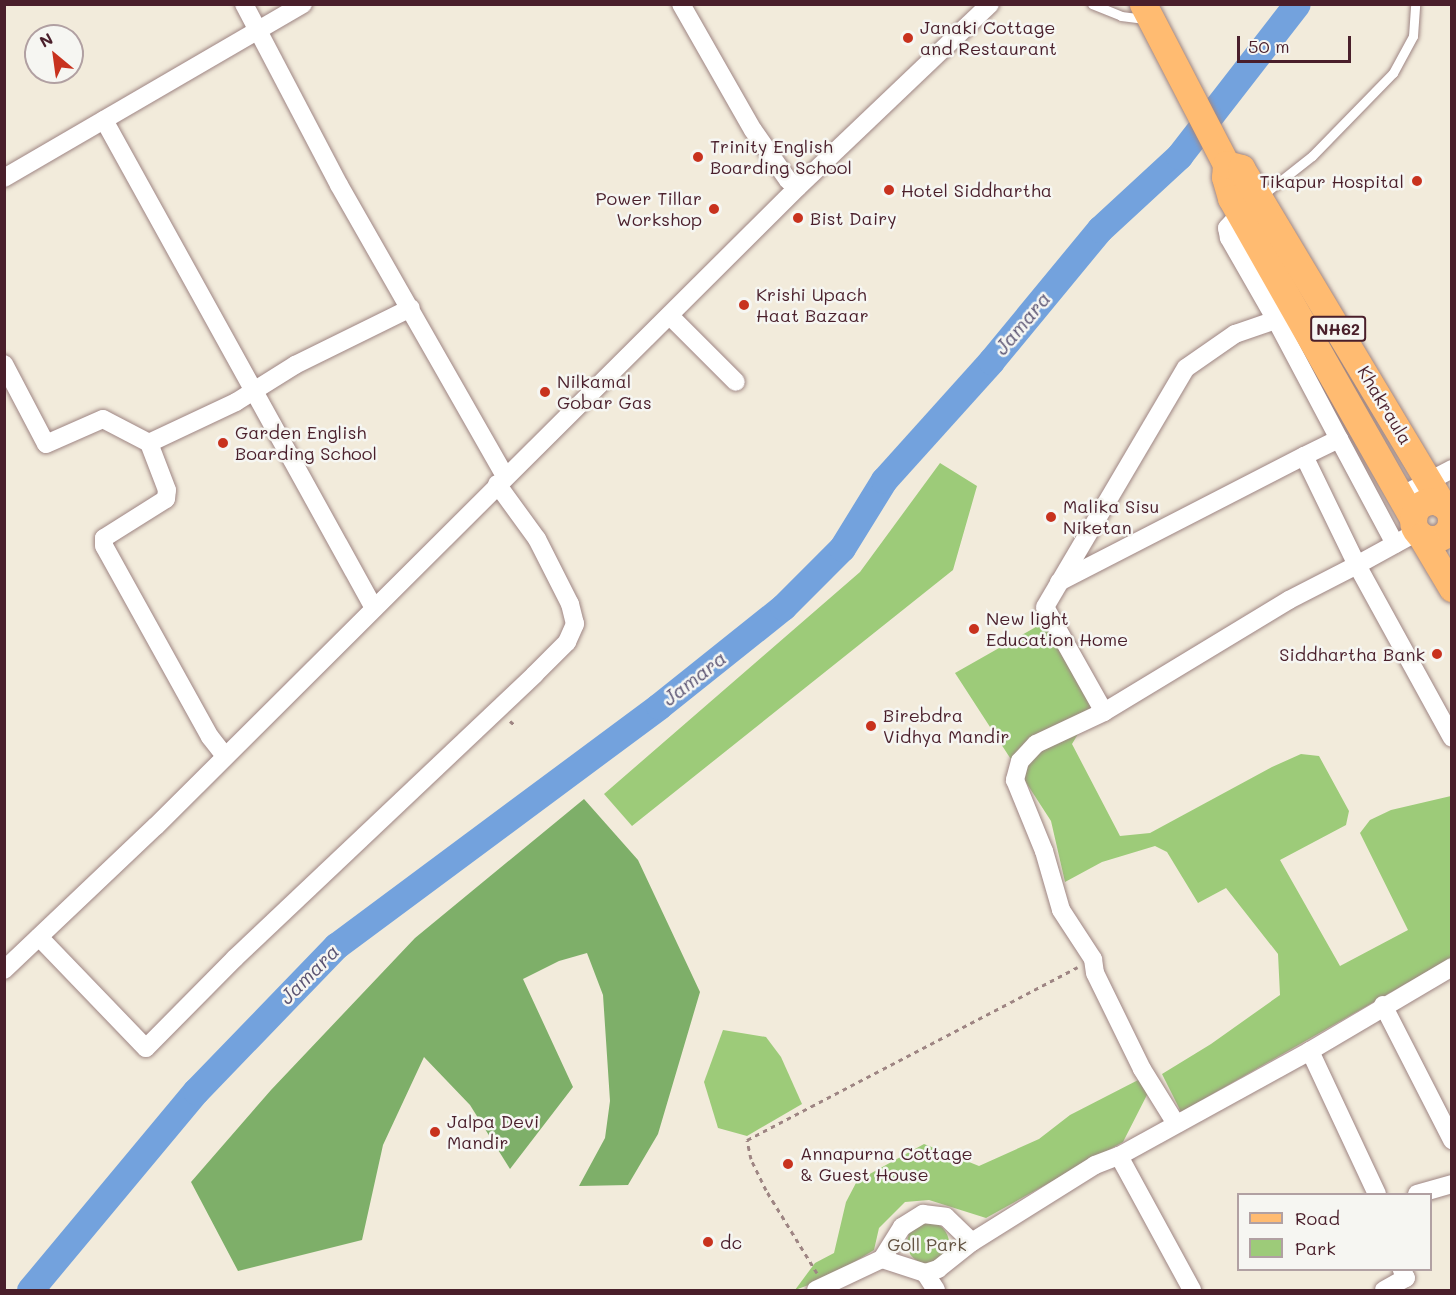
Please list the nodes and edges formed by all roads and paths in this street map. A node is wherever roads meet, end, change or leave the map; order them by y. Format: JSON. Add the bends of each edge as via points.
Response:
{"nodes":[{"id":1,"x":244,"y":4,"type":"edge"},
{"id":2,"x":303,"y":4,"type":"edge"},
{"id":3,"x":681,"y":4,"type":"edge"},
{"id":4,"x":965,"y":4,"type":"edge"},
{"id":5,"x":990,"y":4,"type":"edge"},
{"id":6,"x":1092,"y":4,"type":"edge"},
{"id":7,"x":1415,"y":4,"type":"edge"},
{"id":8,"x":1146,"y":12,"type":"edge"},
{"id":9,"x":973,"y":21,"type":"junction"},
{"id":10,"x":258,"y":28,"type":"junction"},
{"id":11,"x":104,"y":120,"type":"junction"},
{"id":12,"x":4,"y":178,"type":"edge"},
{"id":13,"x":798,"y":187,"type":"junction"},
{"id":14,"x":1250,"y":206,"type":"junction"},
{"id":15,"x":411,"y":308,"type":"junction"},
{"id":16,"x":670,"y":316,"type":"junction"},
{"id":17,"x":1276,"y":320,"type":"junction"},
{"id":18,"x":4,"y":364,"type":"edge"},
{"id":19,"x":736,"y":382,"type":"dead end"},
{"id":20,"x":253,"y":393,"type":"junction"},
{"id":21,"x":1339,"y":439,"type":"junction"},
{"id":22,"x":149,"y":443,"type":"junction"},
{"id":23,"x":1304,"y":456,"type":"junction"},
{"id":24,"x":501,"y":480,"type":"junction"},
{"id":25,"x":1447,"y":504,"type":"edge"},
{"id":26,"x":1409,"y":526,"type":"junction"},
{"id":27,"x":1357,"y":565,"type":"junction"},
{"id":28,"x":1059,"y":582,"type":"junction"},
{"id":29,"x":1452,"y":588,"type":"edge"},
{"id":30,"x":374,"y":608,"type":"junction"},
{"id":31,"x":1104,"y":712,"type":"junction"},
{"id":32,"x":1452,"y":738,"type":"edge"},
{"id":33,"x":225,"y":756,"type":"junction"},
{"id":34,"x":39,"y":937,"type":"junction"},
{"id":35,"x":1093,"y":959,"type":"junction"},
{"id":36,"x":1452,"y":967,"type":"edge"},
{"id":37,"x":4,"y":970,"type":"edge"},
{"id":38,"x":1383,"y":1005,"type":"junction"},
{"id":39,"x":1310,"y":1051,"type":"junction"},
{"id":40,"x":1175,"y":1122,"type":"junction"},
{"id":41,"x":1452,"y":1140,"type":"edge"},
{"id":42,"x":1119,"y":1156,"type":"junction"},
{"id":43,"x":1452,"y":1184,"type":"edge"},
{"id":44,"x":1377,"y":1193,"type":"edge"},
{"id":45,"x":1420,"y":1193,"type":"edge"},
{"id":46,"x":972,"y":1242,"type":"junction"},
{"id":47,"x":882,"y":1259,"type":"junction"},
{"id":48,"x":1403,"y":1271,"type":"edge"},
{"id":49,"x":925,"y":1274,"type":"junction"},
{"id":50,"x":820,"y":1288,"type":"edge"},
{"id":51,"x":936,"y":1290,"type":"edge"},
{"id":52,"x":1192,"y":1290,"type":"edge"},
{"id":53,"x":1384,"y":1290,"type":"edge"}],
"edges":[{"from":1,"to":10,"type":"street"},
{"from":2,"to":10,"type":"street"},
{"from":3,"to":13,"type":"street","via":[[753,130],[788,180]]},
{"from":4,"to":9,"type":"street"},
{"from":5,"to":9,"type":"street"},
{"from":6,"to":8,"type":"lane","via":[[1121,16]]},
{"from":7,"to":14,"type":"lane","via":[[1413,36],[1393,73],[1312,156]]},
{"from":8,"to":14,"type":"main road","name":"Khakraula","number":"NH62","via":[[1223,158],[1225,177]]},
{"from":9,"to":13,"type":"street"},
{"from":10,"to":11,"type":"street"},
{"from":10,"to":15,"type":"street","via":[[339,185]]},
{"from":11,"to":12,"type":"street"},
{"from":11,"to":20,"type":"street"},
{"from":13,"to":16,"type":"street"},
{"from":14,"to":17,"type":"street","via":[[1227,228],[1229,238]]},
{"from":14,"to":25,"type":"main road","name":"Khakraula","number":"NH62"},
{"from":14,"to":26,"type":"main road","name":"Khakraula","number":"NH62"},
{"from":15,"to":20,"type":"street","via":[[295,365]]},
{"from":15,"to":24,"type":"street"},
{"from":16,"to":19,"type":"street"},
{"from":16,"to":24,"type":"street"},
{"from":17,"to":21,"type":"street"},
{"from":17,"to":28,"type":"street","via":[[1235,334],[1186,368]]},
{"from":18,"to":22,"type":"street","via":[[46,444],[103,419]]},
{"from":20,"to":22,"type":"street"},
{"from":20,"to":30,"type":"street"},
{"from":21,"to":23,"type":"street"},
{"from":21,"to":26,"type":"street"},
{"from":22,"to":33,"type":"street","via":[[167,490],[166,499],[104,538],[104,546],[210,737]]},
{"from":23,"to":27,"type":"street"},
{"from":23,"to":28,"type":"street"},
{"from":24,"to":30,"type":"street"},
{"from":24,"to":34,"type":"street","via":[[537,538],[570,604],[575,624],[567,642],[534,675],[235,958],[146,1048]]},
{"from":25,"to":26,"type":"street"},
{"from":25,"to":26,"type":"main road","via":[[1440,537]]},
{"from":26,"to":27,"type":"street"},
{"from":26,"to":29,"type":"main road","number":"NH62"},
{"from":27,"to":31,"type":"street","via":[[1289,600]]},
{"from":27,"to":32,"type":"street"},
{"from":28,"to":31,"type":"street","via":[[1046,607]]},
{"from":30,"to":33,"type":"street"},
{"from":31,"to":35,"type":"street","via":[[1036,744],[1020,761],[1016,780],[1044,851],[1061,910]]},
{"from":33,"to":34,"type":"street"},
{"from":34,"to":37,"type":"street"},
{"from":35,"to":40,"type":"street","via":[[1095,973],[1142,1069]]},
{"from":35,"to":50,"type":"path","via":[[747,1140],[751,1159],[766,1190]]},
{"from":36,"to":38,"type":"street"},
{"from":38,"to":39,"type":"street"},
{"from":38,"to":41,"type":"street"},
{"from":39,"to":40,"type":"street"},
{"from":39,"to":44,"type":"street"},
{"from":40,"to":42,"type":"street"},
{"from":42,"to":46,"type":"street","via":[[1095,1165]]},
{"from":42,"to":52,"type":"street"},
{"from":43,"to":45,"type":"street"},
{"from":46,"to":47,"type":"street","via":[[946,1217],[923,1214],[902,1227]]},
{"from":46,"to":49,"type":"street","via":[[938,1269]]},
{"from":47,"to":49,"type":"street"},
{"from":47,"to":50,"type":"street"},
{"from":48,"to":53,"type":"street","via":[[1406,1278]]},
{"from":49,"to":51,"type":"street"}]}
